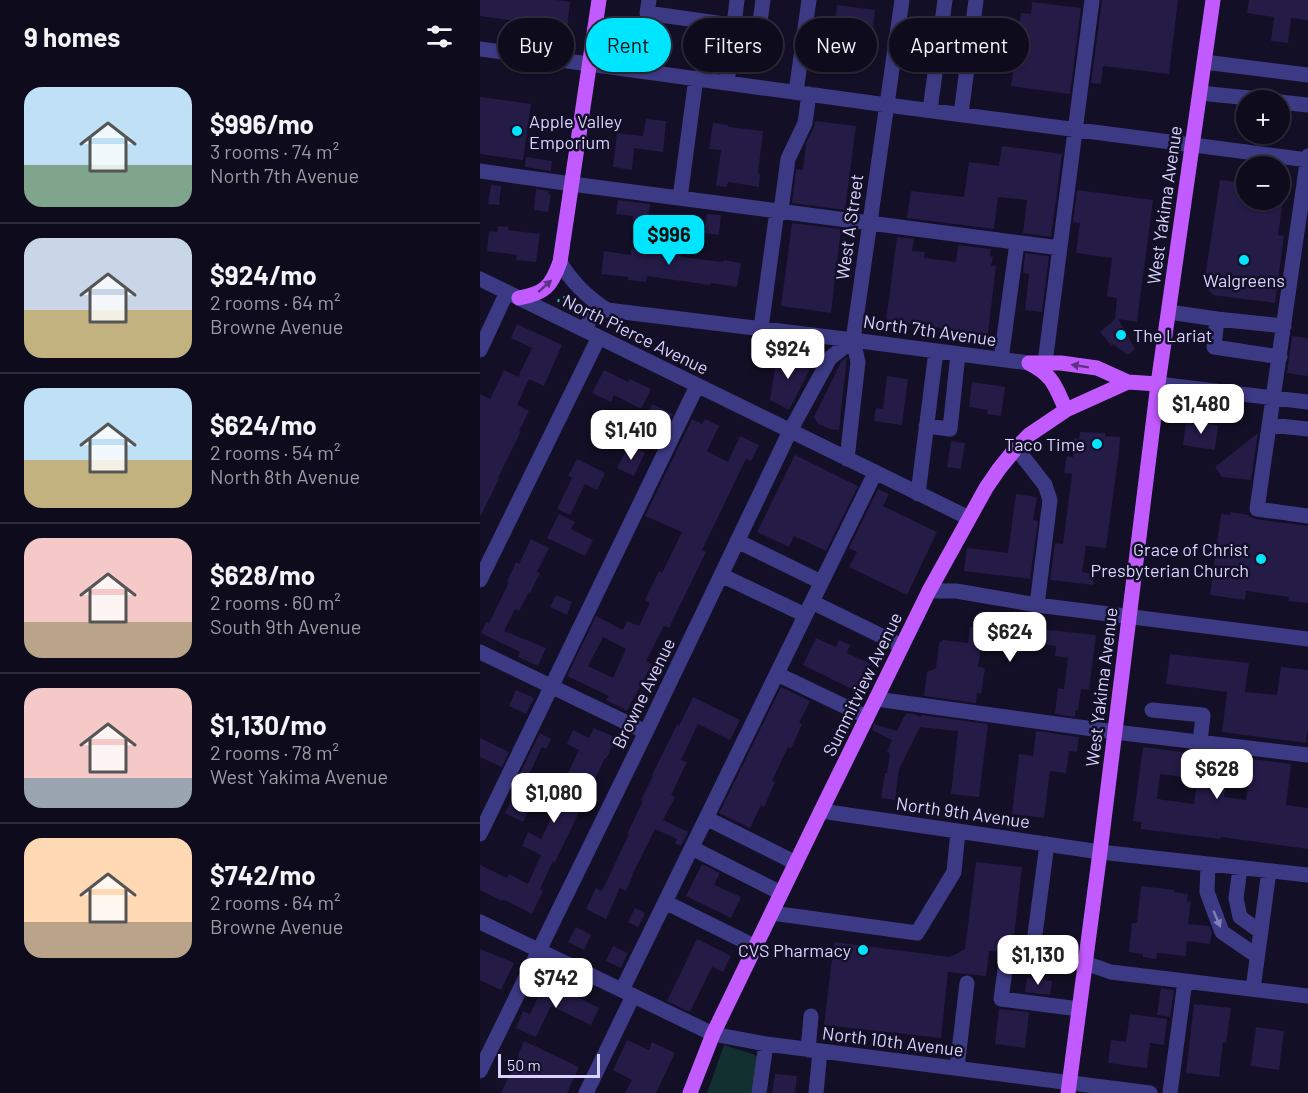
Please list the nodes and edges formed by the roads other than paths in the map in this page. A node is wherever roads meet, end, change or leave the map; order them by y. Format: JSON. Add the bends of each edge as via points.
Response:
{"nodes":[{"id":1,"x":599,"y":0,"type":"edge"},
{"id":2,"x":649,"y":0,"type":"edge"},
{"id":3,"x":737,"y":0,"type":"edge"},
{"id":4,"x":763,"y":0,"type":"edge"},
{"id":5,"x":809,"y":0,"type":"edge"},
{"id":6,"x":902,"y":0,"type":"edge"},
{"id":7,"x":945,"y":0,"type":"edge"},
{"id":8,"x":976,"y":0,"type":"edge"},
{"id":9,"x":1092,"y":0,"type":"edge"},
{"id":10,"x":1213,"y":0,"type":"edge"},
{"id":11,"x":596,"y":18,"type":"edge"},
{"id":12,"x":683,"y":18,"type":"edge"},
{"id":13,"x":735,"y":18,"type":"edge"},
{"id":14,"x":761,"y":18,"type":"edge"},
{"id":15,"x":480,"y":49,"type":"edge"},
{"id":16,"x":1204,"y":62,"type":"junction"},
{"id":17,"x":586,"y":63,"type":"edge"},
{"id":18,"x":588,"y":72,"type":"edge"},
{"id":19,"x":653,"y":72,"type":"edge"},
{"id":20,"x":728,"y":72,"type":"edge"},
{"id":21,"x":1308,"y":75,"type":"edge"},
{"id":22,"x":696,"y":78,"type":"junction"},
{"id":23,"x":727,"y":83,"type":"junction"},
{"id":24,"x":802,"y":93,"type":"junction"},
{"id":25,"x":1200,"y":93,"type":"junction"},
{"id":26,"x":1236,"y":97,"type":"edge"},
{"id":27,"x":1290,"y":103,"type":"edge"},
{"id":28,"x":887,"y":105,"type":"junction"},
{"id":29,"x":1308,"y":105,"type":"edge"},
{"id":30,"x":930,"y":110,"type":"junction"},
{"id":31,"x":961,"y":114,"type":"junction"},
{"id":32,"x":1075,"y":129,"type":"junction"},
{"id":33,"x":1192,"y":144,"type":"junction"},
{"id":34,"x":1308,"y":158,"type":"edge"},
{"id":35,"x":480,"y":171,"type":"edge"},
{"id":36,"x":572,"y":184,"type":"junction"},
{"id":37,"x":680,"y":198,"type":"junction"},
{"id":38,"x":779,"y":207,"type":"junction"},
{"id":39,"x":870,"y":224,"type":"junction"},
{"id":40,"x":1017,"y":243,"type":"junction"},
{"id":41,"x":1060,"y":248,"type":"junction"},
{"id":42,"x":560,"y":262,"type":"junction"},
{"id":43,"x":480,"y":279,"type":"edge"},
{"id":44,"x":513,"y":295,"type":"junction"},
{"id":45,"x":597,"y":303,"type":"junction"},
{"id":46,"x":1168,"y":312,"type":"junction"},
{"id":47,"x":1217,"y":319,"type":"junction"},
{"id":48,"x":1284,"y":326,"type":"junction"},
{"id":49,"x":761,"y":328,"type":"junction"},
{"id":50,"x":592,"y":334,"type":"junction"},
{"id":51,"x":853,"y":340,"type":"junction"},
{"id":52,"x":480,"y":350,"type":"edge"},
{"id":53,"x":936,"y":351,"type":"junction"},
{"id":54,"x":958,"y":354,"type":"junction"},
{"id":55,"x":1280,"y":357,"type":"junction"},
{"id":56,"x":1001,"y":360,"type":"junction"},
{"id":57,"x":1029,"y":363,"type":"junction"},
{"id":58,"x":1045,"y":363,"type":"junction"},
{"id":59,"x":1128,"y":382,"type":"junction"},
{"id":60,"x":1158,"y":384,"type":"junction"},
{"id":61,"x":697,"y":386,"type":"junction"},
{"id":62,"x":1274,"y":398,"type":"junction"},
{"id":63,"x":1308,"y":402,"type":"edge"},
{"id":64,"x":1066,"y":410,"type":"junction"},
{"id":65,"x":1270,"y":425,"type":"junction"},
{"id":66,"x":926,"y":426,"type":"junction"},
{"id":67,"x":1308,"y":429,"type":"edge"},
{"id":68,"x":790,"y":431,"type":"junction"},
{"id":69,"x":1016,"y":448,"type":"junction"},
{"id":70,"x":847,"y":459,"type":"junction"},
{"id":71,"x":874,"y":473,"type":"junction"},
{"id":72,"x":918,"y":494,"type":"junction"},
{"id":73,"x":1307,"y":514,"type":"edge"},
{"id":74,"x":969,"y":518,"type":"junction"},
{"id":75,"x":737,"y":541,"type":"junction"},
{"id":76,"x":721,"y":575,"type":"junction"},
{"id":77,"x":480,"y":580,"type":"edge"},
{"id":78,"x":821,"y":582,"type":"junction"},
{"id":79,"x":929,"y":591,"type":"junction"},
{"id":80,"x":1037,"y":605,"type":"junction"},
{"id":81,"x":809,"y":608,"type":"junction"},
{"id":82,"x":1130,"y":616,"type":"junction"},
{"id":83,"x":1308,"y":639,"type":"edge"},
{"id":84,"x":902,"y":646,"type":"junction"},
{"id":85,"x":480,"y":652,"type":"edge"},
{"id":86,"x":777,"y":674,"type":"junction"},
{"id":87,"x":551,"y":687,"type":"junction"},
{"id":88,"x":876,"y":699,"type":"junction"},
{"id":89,"x":1152,"y":710,"type":"dead end"},
{"id":90,"x":867,"y":717,"type":"junction"},
{"id":91,"x":646,"y":732,"type":"junction"},
{"id":92,"x":1115,"y":732,"type":"junction"},
{"id":93,"x":1200,"y":742,"type":"junction"},
{"id":94,"x":1308,"y":755,"type":"edge"},
{"id":95,"x":821,"y":811,"type":"junction"},
{"id":96,"x":706,"y":818,"type":"junction"},
{"id":97,"x":958,"y":831,"type":"junction"},
{"id":98,"x":480,"y":834,"type":"edge"},
{"id":99,"x":1047,"y":844,"type":"junction"},
{"id":100,"x":692,"y":848,"type":"junction"},
{"id":101,"x":1100,"y":852,"type":"junction"},
{"id":102,"x":796,"y":863,"type":"junction"},
{"id":103,"x":1208,"y":864,"type":"junction"},
{"id":104,"x":1240,"y":868,"type":"junction"},
{"id":105,"x":1269,"y":871,"type":"junction"},
{"id":106,"x":1308,"y":875,"type":"edge"},
{"id":107,"x":781,"y":893,"type":"junction"},
{"id":108,"x":665,"y":902,"type":"junction"},
{"id":109,"x":772,"y":913,"type":"junction"},
{"id":110,"x":480,"y":922,"type":"edge"},
{"id":111,"x":1261,"y":932,"type":"junction"},
{"id":112,"x":756,"y":947,"type":"junction"},
{"id":113,"x":538,"y":950,"type":"junction"},
{"id":114,"x":1257,"y":956,"type":"junction"},
{"id":115,"x":1053,"y":958,"type":"junction"},
{"id":116,"x":1085,"y":963,"type":"junction"},
{"id":117,"x":1185,"y":981,"type":"junction"},
{"id":118,"x":966,"y":983,"type":"dead end"},
{"id":119,"x":1252,"y":989,"type":"junction"},
{"id":120,"x":628,"y":993,"type":"junction"},
{"id":121,"x":1308,"y":996,"type":"edge"},
{"id":122,"x":1079,"y":1009,"type":"junction"},
{"id":123,"x":811,"y":1016,"type":"dead end"},
{"id":124,"x":713,"y":1034,"type":"junction"},
{"id":125,"x":766,"y":1044,"type":"junction"},
{"id":126,"x":814,"y":1050,"type":"junction"},
{"id":127,"x":957,"y":1068,"type":"junction"},
{"id":128,"x":480,"y":1071,"type":"edge"},
{"id":129,"x":1068,"y":1088,"type":"edge"},
{"id":130,"x":586,"y":1093,"type":"edge"},
{"id":131,"x":690,"y":1093,"type":"edge"},
{"id":132,"x":759,"y":1093,"type":"edge"},
{"id":133,"x":816,"y":1093,"type":"edge"},
{"id":134,"x":1150,"y":1093,"type":"edge"},
{"id":135,"x":1170,"y":1093,"type":"edge"}],
"edges":[{"from":1,"to":11,"type":"main road"},
{"from":2,"to":12,"type":"street","via":[[647,13]]},
{"from":3,"to":13,"type":"street"},
{"from":4,"to":14,"type":"street"},
{"from":5,"to":24,"type":"street"},
{"from":6,"to":28,"type":"street","name":"West A Street"},
{"from":7,"to":30,"type":"street"},
{"from":8,"to":31,"type":"street"},
{"from":9,"to":32,"type":"street"},
{"from":10,"to":16,"type":"main road","name":"West Yakima Avenue"},
{"from":15,"to":17,"type":"street"},
{"from":16,"to":21,"type":"street"},
{"from":16,"to":25,"type":"main road","name":"West Yakima Avenue"},
{"from":18,"to":36,"type":"main road"},
{"from":19,"to":22,"type":"street"},
{"from":20,"to":23,"type":"street"},
{"from":22,"to":23,"type":"street"},
{"from":22,"to":37,"type":"street"},
{"from":23,"to":24,"type":"street"},
{"from":24,"to":28,"type":"street"},
{"from":24,"to":38,"type":"street","via":[[805,123],[788,159]]},
{"from":25,"to":26,"type":"street"},
{"from":25,"to":33,"type":"main road","name":"West Yakima Avenue"},
{"from":27,"to":29,"type":"street"},
{"from":28,"to":30,"type":"street"},
{"from":28,"to":39,"type":"street","name":"West A Street"},
{"from":30,"to":31,"type":"street"},
{"from":31,"to":32,"type":"street"},
{"from":32,"to":33,"type":"street"},
{"from":32,"to":41,"type":"street"},
{"from":33,"to":34,"type":"street"},
{"from":33,"to":46,"type":"main road","name":"West Yakima Avenue"},
{"from":34,"to":48,"type":"street"},
{"from":35,"to":36,"type":"street"},
{"from":36,"to":37,"type":"street"},
{"from":36,"to":42,"type":"main road"},
{"from":37,"to":38,"type":"street"},
{"from":38,"to":39,"type":"street"},
{"from":38,"to":49,"type":"street"},
{"from":39,"to":40,"type":"street"},
{"from":39,"to":51,"type":"street","name":"West A Street"},
{"from":40,"to":41,"type":"street"},
{"from":40,"to":56,"type":"street"},
{"from":41,"to":58,"type":"street"},
{"from":44,"to":42,"type":"main road","one_way":true,"via":[[534,295],[548,286]]},
{"from":42,"to":45,"type":"street","name":"North 7th Avenue","via":[[582,292]]},
{"from":43,"to":44,"type":"street","name":"North Pierce Avenue"},
{"from":44,"to":50,"type":"street","name":"North Pierce Avenue"},
{"from":44,"to":52,"type":"street"},
{"from":45,"to":49,"type":"street","name":"North 7th Avenue","via":[[607,310]]},
{"from":45,"to":50,"type":"street"},
{"from":46,"to":47,"type":"street"},
{"from":46,"to":60,"type":"main road","name":"West Yakima Avenue"},
{"from":47,"to":48,"type":"street"},
{"from":47,"to":55,"type":"street","via":[[1214,347]]},
{"from":48,"to":55,"type":"street"},
{"from":49,"to":51,"type":"street","name":"North 7th Avenue"},
{"from":50,"to":61,"type":"street","name":"North Pierce Avenue"},
{"from":50,"to":77,"type":"street"},
{"from":51,"to":53,"type":"street","name":"North 7th Avenue"},
{"from":51,"to":68,"type":"street","name":"Browne Avenue","via":[[830,358]]},
{"from":51,"to":70,"type":"street","name":"West A Street","via":[[858,362]]},
{"from":53,"to":54,"type":"street","name":"North 7th Avenue"},
{"from":53,"to":66,"type":"street"},
{"from":54,"to":56,"type":"street","name":"North 7th Avenue"},
{"from":54,"to":66,"type":"street","via":[[950,429]]},
{"from":55,"to":62,"type":"street"},
{"from":56,"to":57,"type":"street","name":"North 7th Avenue"},
{"from":57,"to":58,"type":"main road"},
{"from":57,"to":64,"type":"main road","via":[[1052,380]]},
{"from":59,"to":58,"type":"main road","one_way":true,"via":[[1097,368]]},
{"from":59,"to":60,"type":"main road","name":"Summitview Avenue"},
{"from":59,"to":64,"type":"main road","name":"Summitview Avenue"},
{"from":60,"to":62,"type":"street"},
{"from":60,"to":82,"type":"main road","name":"West Yakima Avenue"},
{"from":61,"to":68,"type":"street","name":"North Pierce Avenue"},
{"from":61,"to":87,"type":"street"},
{"from":62,"to":63,"type":"street"},
{"from":62,"to":65,"type":"street"},
{"from":64,"to":69,"type":"main road","name":"Summitview Avenue"},
{"from":65,"to":67,"type":"street"},
{"from":65,"to":73,"type":"street","via":[[1257,509]]},
{"from":66,"to":72,"type":"street"},
{"from":68,"to":70,"type":"street","name":"North Pierce Avenue"},
{"from":68,"to":75,"type":"street","name":"Browne Avenue"},
{"from":69,"to":74,"type":"main road","name":"Summitview Avenue"},
{"from":69,"to":80,"type":"street","via":[[1045,485],[1050,500]]},
{"from":70,"to":71,"type":"street","name":"North Pierce Avenue"},
{"from":71,"to":72,"type":"street","name":"North Pierce Avenue"},
{"from":71,"to":78,"type":"street"},
{"from":72,"to":74,"type":"street","name":"North Pierce Avenue"},
{"from":74,"to":79,"type":"main road","name":"Summitview Avenue"},
{"from":75,"to":76,"type":"street","name":"Browne Avenue"},
{"from":75,"to":78,"type":"street"},
{"from":76,"to":81,"type":"street"},
{"from":76,"to":91,"type":"street","name":"Browne Avenue"},
{"from":78,"to":81,"type":"street"},
{"from":79,"to":80,"type":"street","via":[[956,591]]},
{"from":79,"to":84,"type":"main road","name":"Summitview Avenue"},
{"from":80,"to":82,"type":"street"},
{"from":81,"to":84,"type":"street"},
{"from":81,"to":86,"type":"street"},
{"from":82,"to":83,"type":"street"},
{"from":82,"to":92,"type":"main road","name":"West Yakima Avenue"},
{"from":84,"to":88,"type":"main road","name":"Summitview Avenue"},
{"from":85,"to":87,"type":"street"},
{"from":86,"to":90,"type":"street"},
{"from":86,"to":96,"type":"street"},
{"from":87,"to":91,"type":"street"},
{"from":87,"to":98,"type":"street"},
{"from":88,"to":90,"type":"main road","name":"Summitview Avenue"},
{"from":88,"to":92,"type":"street"},
{"from":89,"to":93,"type":"street","via":[[1203,715]]},
{"from":90,"to":95,"type":"main road","name":"Summitview Avenue"},
{"from":91,"to":113,"type":"street","name":"Browne Avenue"},
{"from":92,"to":93,"type":"street"},
{"from":92,"to":101,"type":"main road","name":"West Yakima Avenue"},
{"from":93,"to":94,"type":"street"},
{"from":95,"to":97,"type":"street","name":"North 9th Avenue"},
{"from":95,"to":102,"type":"main road","name":"Summitview Avenue"},
{"from":96,"to":100,"type":"street"},
{"from":96,"to":102,"type":"street"},
{"from":97,"to":99,"type":"street","name":"North 9th Avenue"},
{"from":97,"to":109,"type":"street","via":[[954,872],[917,933]]},
{"from":99,"to":101,"type":"street","name":"North 9th Avenue"},
{"from":99,"to":115,"type":"street","via":[[1034,942]]},
{"from":100,"to":107,"type":"street"},
{"from":100,"to":108,"type":"street"},
{"from":101,"to":103,"type":"street","name":"North 9th Avenue"},
{"from":101,"to":116,"type":"main road","name":"West Yakima Avenue"},
{"from":102,"to":107,"type":"main road","name":"Summitview Avenue"},
{"from":103,"to":104,"type":"street","name":"North 9th Avenue"},
{"from":103,"to":114,"type":"street","one_way":true,"via":[[1207,892],[1222,932]]},
{"from":104,"to":105,"type":"street","name":"North 9th Avenue"},
{"from":104,"to":111,"type":"street","via":[[1236,898],[1240,917]]},
{"from":105,"to":106,"type":"street","name":"North 9th Avenue"},
{"from":105,"to":111,"type":"street"},
{"from":107,"to":109,"type":"main road","name":"Summitview Avenue"},
{"from":108,"to":112,"type":"street"},
{"from":108,"to":120,"type":"street"},
{"from":109,"to":112,"type":"main road","name":"Summitview Avenue"},
{"from":110,"to":113,"type":"street","name":"North 10th Avenue"},
{"from":111,"to":114,"type":"street"},
{"from":112,"to":124,"type":"main road","name":"Summitview Avenue"},
{"from":113,"to":120,"type":"street","name":"North 10th Avenue"},
{"from":113,"to":128,"type":"street","name":"Browne Avenue"},
{"from":114,"to":119,"type":"street"},
{"from":115,"to":116,"type":"street"},
{"from":115,"to":122,"type":"street","via":[[1043,967],[1006,963],[1001,999]]},
{"from":116,"to":117,"type":"street","via":[[1111,972]]},
{"from":116,"to":122,"type":"main road","name":"West Yakima Avenue"},
{"from":117,"to":119,"type":"street"},
{"from":117,"to":135,"type":"street"},
{"from":118,"to":127,"type":"street"},
{"from":119,"to":121,"type":"street"},
{"from":120,"to":124,"type":"street","name":"North 10th Avenue"},
{"from":120,"to":130,"type":"street"},
{"from":122,"to":129,"type":"main road","name":"West Yakima Avenue"},
{"from":123,"to":126,"type":"street"},
{"from":124,"to":125,"type":"street","name":"North 10th Avenue"},
{"from":124,"to":131,"type":"main road","name":"Summitview Avenue"},
{"from":125,"to":126,"type":"street","name":"North 10th Avenue"},
{"from":125,"to":132,"type":"street"},
{"from":126,"to":127,"type":"street","name":"North 10th Avenue"},
{"from":126,"to":133,"type":"street"},
{"from":127,"to":129,"type":"street","name":"North 10th Avenue"},
{"from":129,"to":134,"type":"street","name":"North 10th Avenue"}]}
